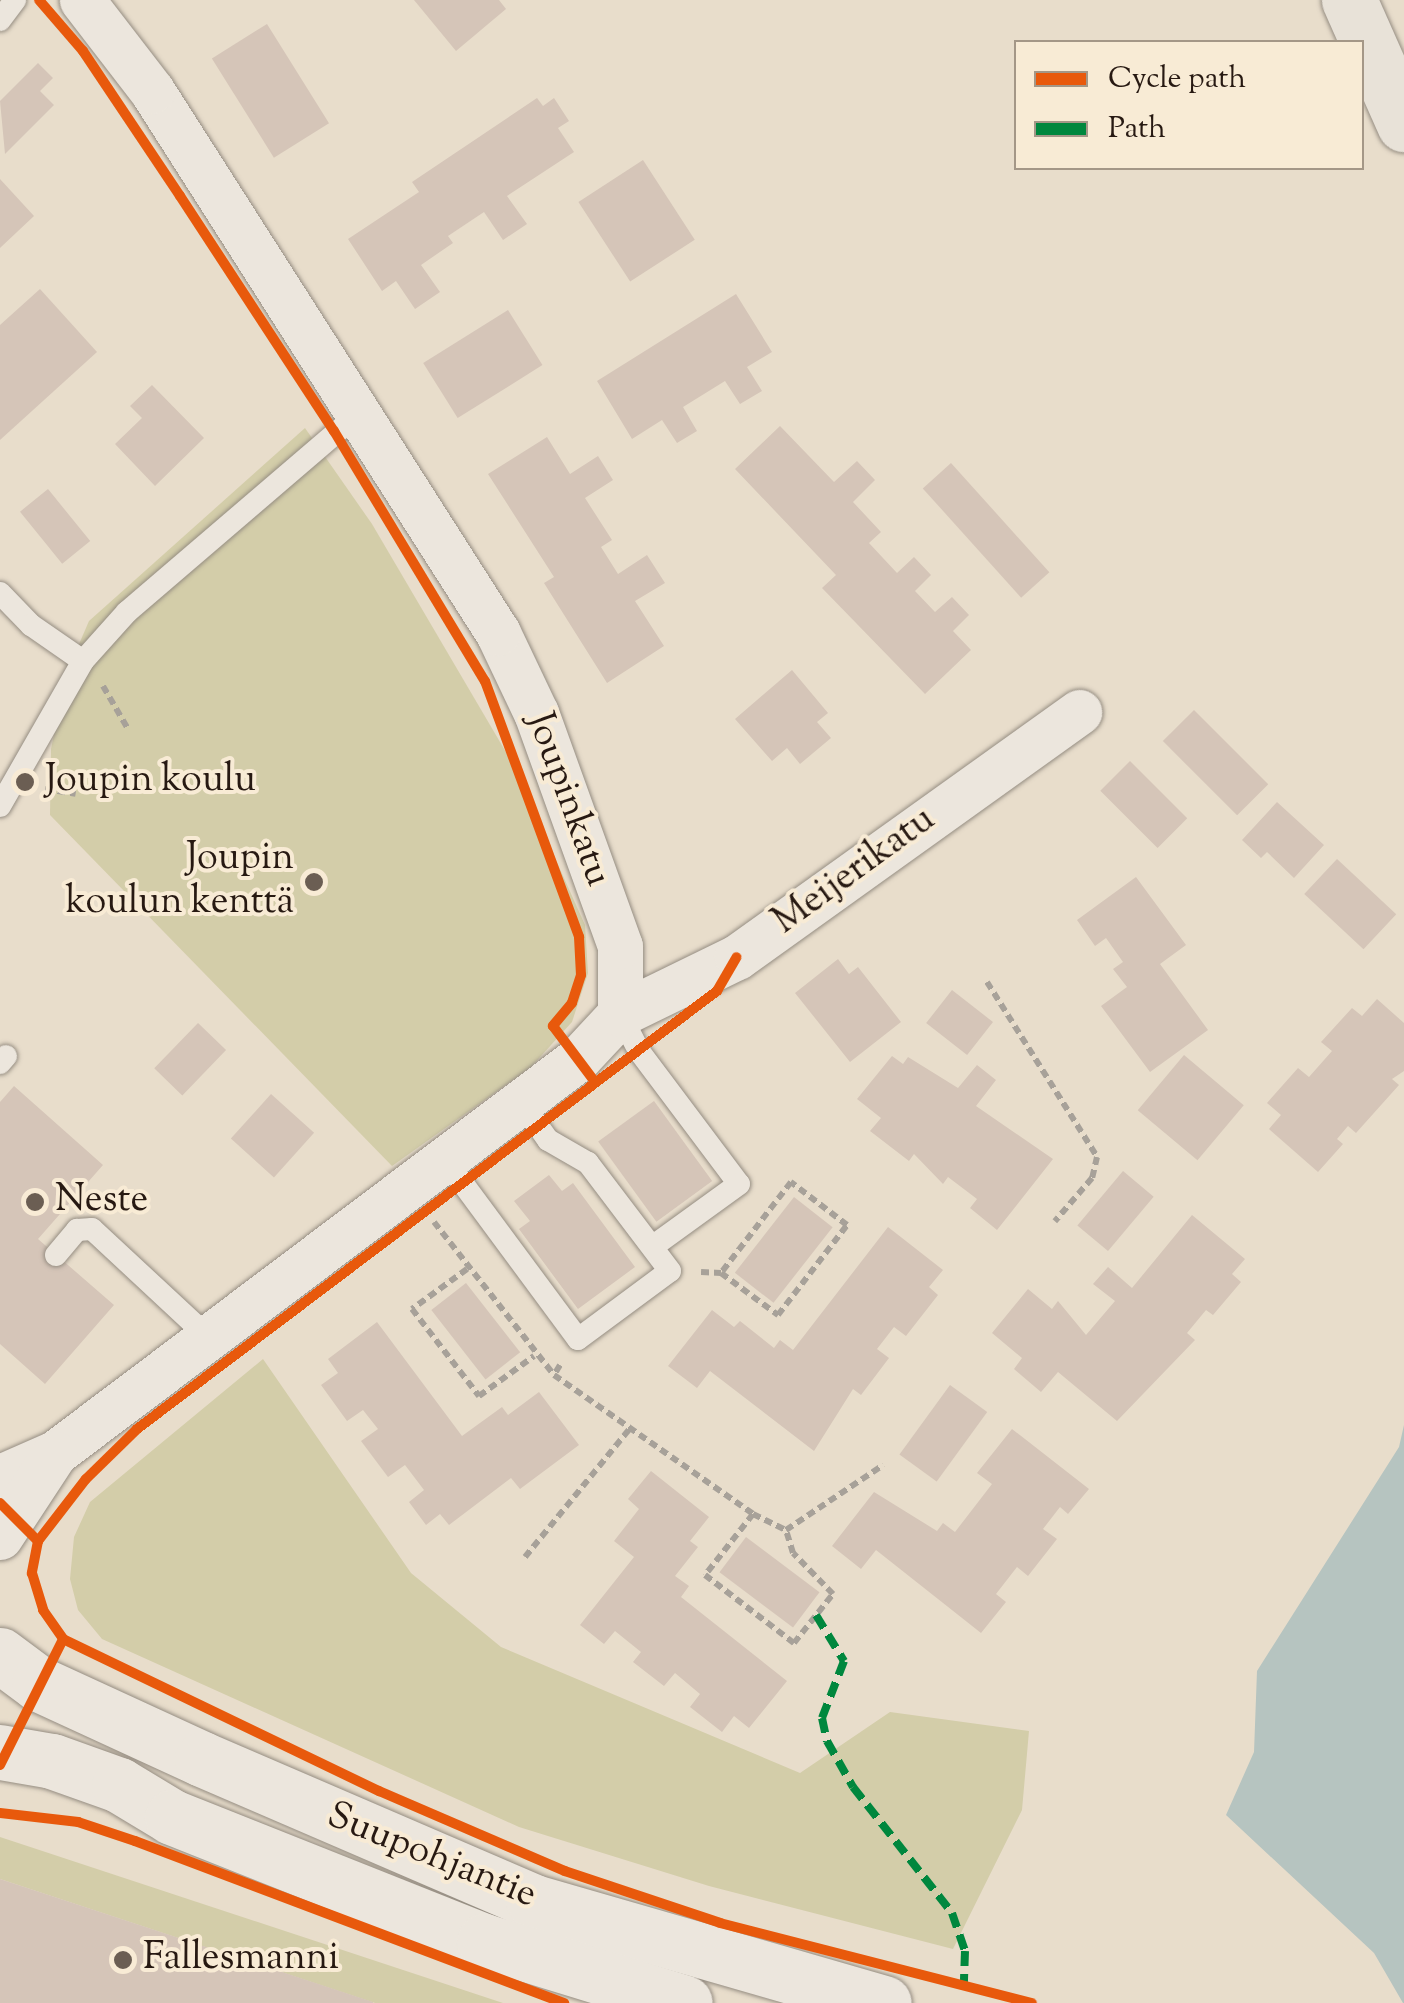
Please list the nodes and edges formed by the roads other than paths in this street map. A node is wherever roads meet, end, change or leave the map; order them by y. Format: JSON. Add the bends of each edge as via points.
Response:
{"nodes":[{"id":1,"x":16,"y":0,"type":"edge"},
{"id":2,"x":82,"y":0,"type":"edge"},
{"id":3,"x":1349,"y":0,"type":"edge"},
{"id":4,"x":0,"y":20,"type":"edge"},
{"id":5,"x":1404,"y":124,"type":"edge"},
{"id":6,"x":358,"y":414,"type":"junction"},
{"id":7,"x":0,"y":592,"type":"edge"},
{"id":8,"x":83,"y":662,"type":"junction"},
{"id":9,"x":1080,"y":712,"type":"dead end"},
{"id":10,"x":0,"y":806,"type":"edge"},
{"id":11,"x":620,"y":1014,"type":"junction"},
{"id":12,"x":521,"y":1102,"type":"junction"},
{"id":13,"x":454,"y":1171,"type":"junction"},
{"id":14,"x":652,"y":1247,"type":"junction"},
{"id":15,"x":56,"y":1255,"type":"dead end"},
{"id":16,"x":205,"y":1334,"type":"junction"},
{"id":17,"x":54,"y":1453,"type":"junction"},
{"id":18,"x":0,"y":1476,"type":"edge"},
{"id":19,"x":0,"y":1537,"type":"edge"},
{"id":20,"x":0,"y":1655,"type":"edge"},
{"id":21,"x":0,"y":1752,"type":"edge"},
{"id":22,"x":0,"y":1783,"type":"edge"},
{"id":23,"x":172,"y":1817,"type":"junction"},
{"id":24,"x":685,"y":2003,"type":"edge"},
{"id":25,"x":884,"y":2003,"type":"edge"}],
"edges":[{"from":1,"to":4,"type":"lane"},
{"from":2,"to":6,"type":"street","name":"Joupinkatu","via":[[152,91]]},
{"from":3,"to":5,"type":"highway"},
{"from":6,"to":8,"type":"lane","via":[[128,612]]},
{"from":6,"to":11,"type":"street","name":"Joupinkatu","via":[[498,632],[536,713],[620,946]]},
{"from":7,"to":8,"type":"lane","via":[[30,625]]},
{"from":8,"to":10,"type":"lane"},
{"from":9,"to":11,"type":"street","name":"Meijerikatu","via":[[737,957]]},
{"from":11,"to":12,"type":"street","via":[[578,1059]]},
{"from":11,"to":14,"type":"lane","via":[[639,1051],[739,1184]]},
{"from":12,"to":13,"type":"street"},
{"from":12,"to":14,"type":"lane","via":[[548,1140],[588,1163]]},
{"from":13,"to":14,"type":"lane","via":[[578,1339],[670,1271]]},
{"from":13,"to":16,"type":"street"},
{"from":15,"to":16,"type":"lane","via":[[76,1230],[92,1229]]},
{"from":16,"to":17,"type":"street"},
{"from":17,"to":18,"type":"street"},
{"from":17,"to":19,"type":"street"},
{"from":20,"to":25,"type":"main road","name":"Suupohjantie","via":[[39,1684],[534,1902]]},
{"from":21,"to":23,"type":"main road","name":"Suupohjantie","via":[[52,1761],[119,1785]]},
{"from":22,"to":23,"type":"main road"},
{"from":23,"to":24,"type":"main road","name":"Suupohjantie","via":[[484,1941]]}]}
